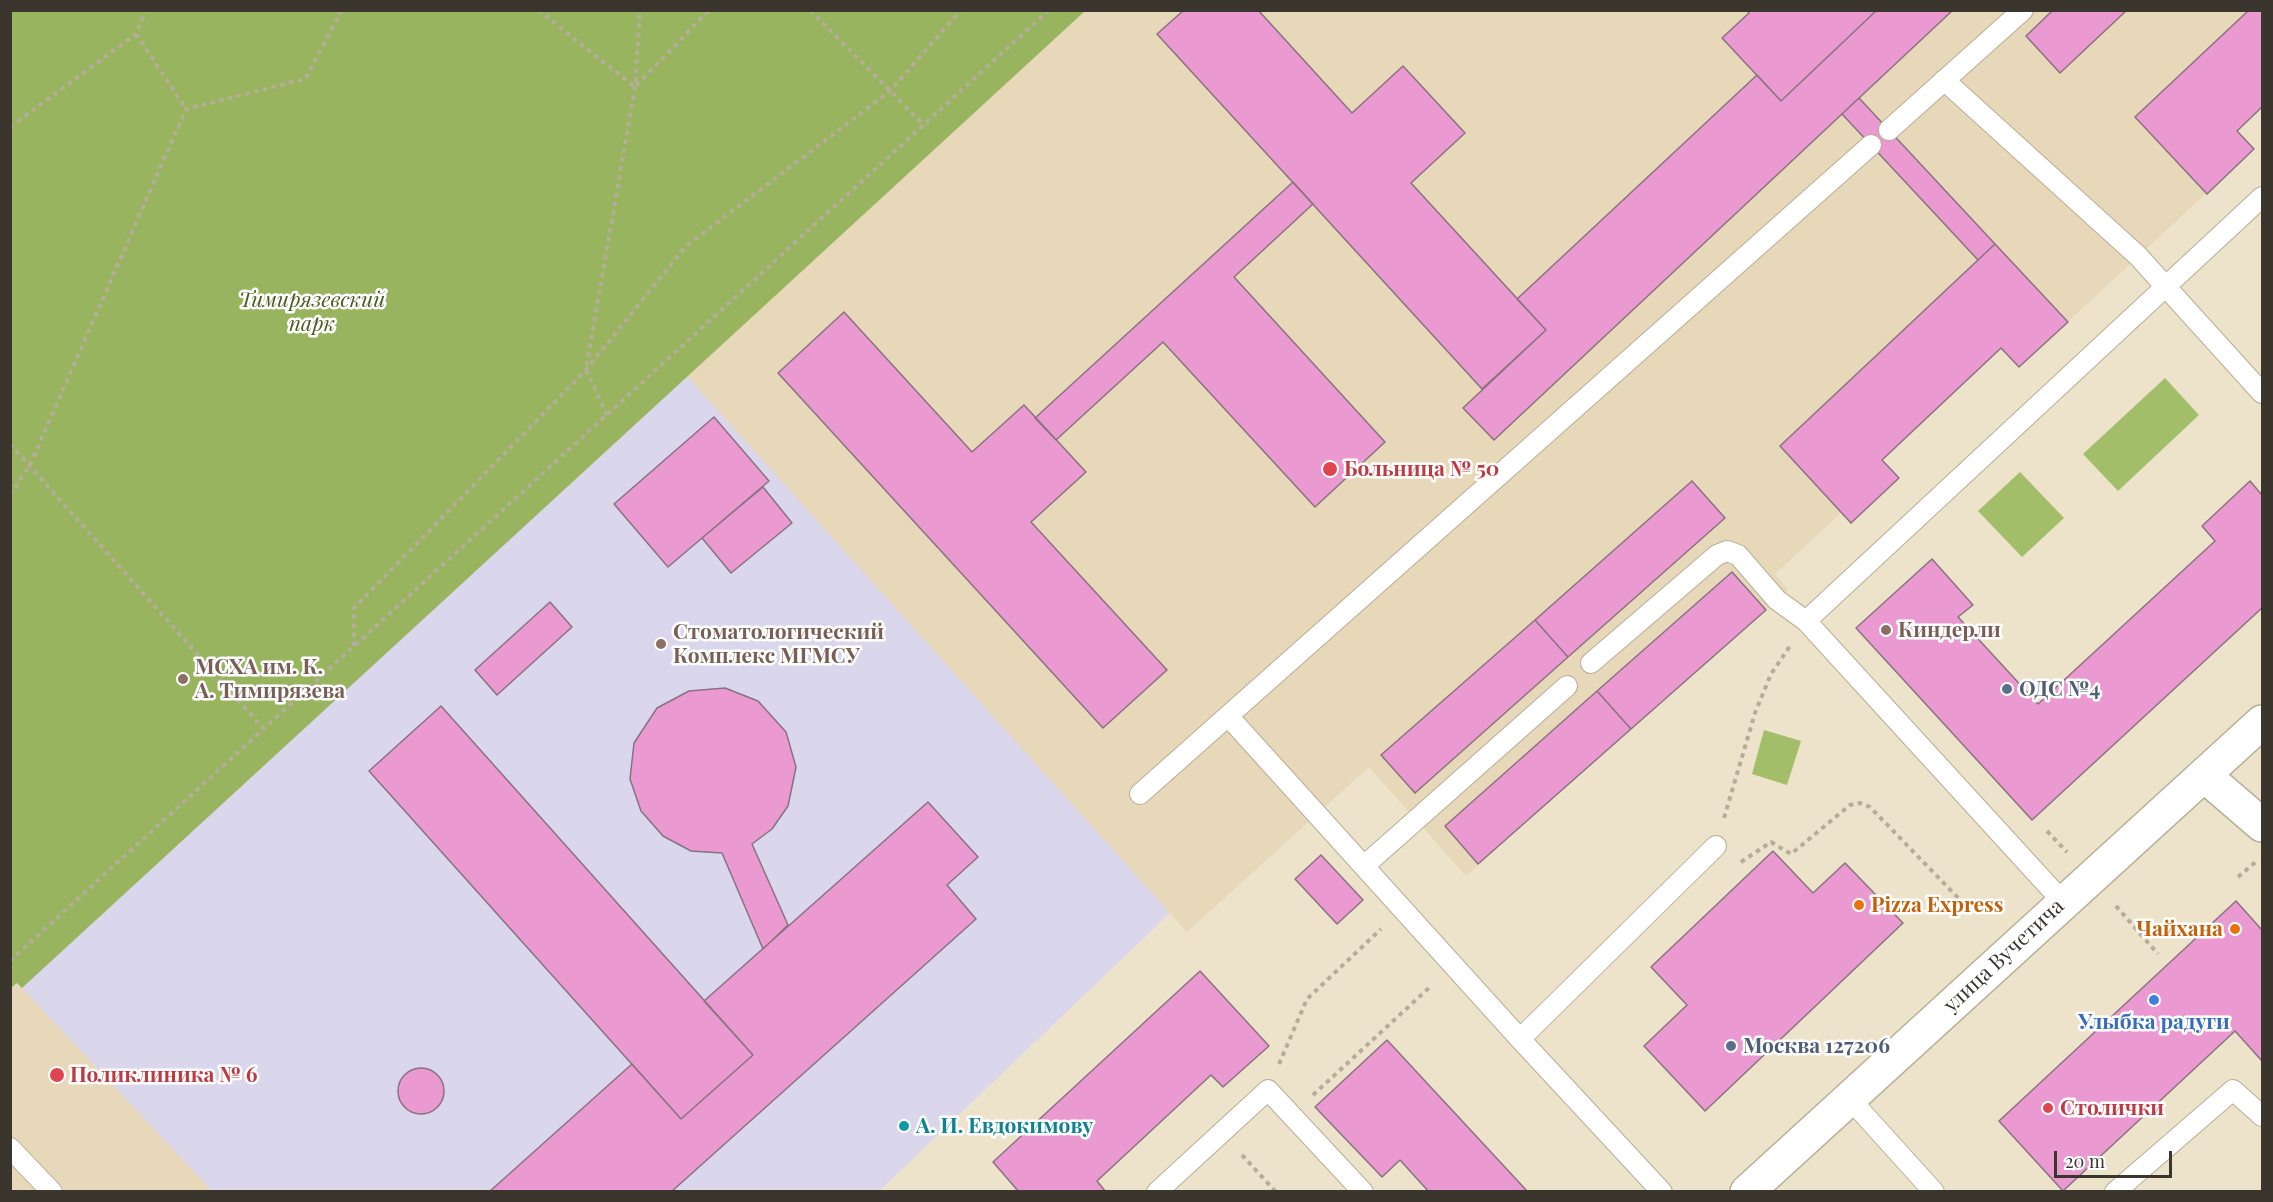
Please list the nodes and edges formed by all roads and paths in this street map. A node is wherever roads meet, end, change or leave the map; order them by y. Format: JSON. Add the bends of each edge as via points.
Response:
{"nodes":[{"id":1,"x":146,"y":10,"type":"edge"},
{"id":2,"x":342,"y":10,"type":"edge"},
{"id":3,"x":538,"y":10,"type":"edge"},
{"id":4,"x":640,"y":10,"type":"edge"},
{"id":5,"x":709,"y":10,"type":"edge"},
{"id":6,"x":810,"y":10,"type":"edge"},
{"id":7,"x":961,"y":10,"type":"edge"},
{"id":8,"x":1049,"y":10,"type":"edge"},
{"id":9,"x":2023,"y":10,"type":"edge"},
{"id":10,"x":136,"y":34,"type":"junction"},
{"id":11,"x":1944,"y":80,"type":"junction"},
{"id":12,"x":635,"y":87,"type":"junction"},
{"id":13,"x":890,"y":91,"type":"junction"},
{"id":14,"x":186,"y":109,"type":"junction"},
{"id":15,"x":924,"y":125,"type":"junction"},
{"id":16,"x":10,"y":127,"type":"edge"},
{"id":17,"x":1889,"y":130,"type":"dead end"},
{"id":18,"x":1871,"y":145,"type":"dead end"},
{"id":19,"x":2262,"y":197,"type":"edge"},
{"id":20,"x":2167,"y":288,"type":"junction"},
{"id":21,"x":586,"y":370,"type":"junction"},
{"id":22,"x":2262,"y":393,"type":"edge"},
{"id":23,"x":607,"y":415,"type":"junction"},
{"id":24,"x":10,"y":444,"type":"edge"},
{"id":25,"x":30,"y":465,"type":"junction"},
{"id":26,"x":10,"y":495,"type":"edge"},
{"id":27,"x":1806,"y":621,"type":"junction"},
{"id":28,"x":354,"y":646,"type":"junction"},
{"id":29,"x":1591,"y":663,"type":"dead end"},
{"id":30,"x":1567,"y":687,"type":"dead end"},
{"id":31,"x":1228,"y":716,"type":"junction"},
{"id":32,"x":2262,"y":722,"type":"edge"},
{"id":33,"x":264,"y":729,"type":"junction"},
{"id":34,"x":2204,"y":775,"type":"junction"},
{"id":35,"x":1140,"y":794,"type":"dead end"},
{"id":36,"x":2262,"y":825,"type":"edge"},
{"id":37,"x":2047,"y":831,"type":"dead end"},
{"id":38,"x":1716,"y":846,"type":"junction"},
{"id":39,"x":2072,"y":858,"type":"dead end"},
{"id":40,"x":2259,"y":859,"type":"dead end"},
{"id":41,"x":1364,"y":866,"type":"junction"},
{"id":42,"x":2238,"y":878,"type":"dead end"},
{"id":43,"x":2063,"y":902,"type":"junction"},
{"id":44,"x":2115,"y":905,"type":"dead end"},
{"id":45,"x":1966,"y":906,"type":"dead end"},
{"id":46,"x":1402,"y":909,"type":"junction"},
{"id":47,"x":2158,"y":954,"type":"dead end"},
{"id":48,"x":10,"y":961,"type":"edge"},
{"id":49,"x":1453,"y":965,"type":"junction"},
{"id":50,"x":1520,"y":1039,"type":"junction"},
{"id":51,"x":1268,"y":1090,"type":"junction"},
{"id":52,"x":1850,"y":1099,"type":"junction"},
{"id":53,"x":1292,"y":1115,"type":"junction"},
{"id":54,"x":2262,"y":1116,"type":"edge"},
{"id":55,"x":1221,"y":1133,"type":"junction"},
{"id":56,"x":10,"y":1148,"type":"edge"},
{"id":57,"x":52,"y":1191,"type":"edge"},
{"id":58,"x":1157,"y":1191,"type":"edge"},
{"id":59,"x":1276,"y":1191,"type":"edge"},
{"id":60,"x":1363,"y":1191,"type":"edge"},
{"id":61,"x":1662,"y":1191,"type":"edge"},
{"id":62,"x":1747,"y":1191,"type":"edge"},
{"id":63,"x":1934,"y":1191,"type":"edge"},
{"id":64,"x":2115,"y":1191,"type":"edge"}],
"edges":[{"from":1,"to":10,"type":"path"},
{"from":2,"to":14,"type":"path","via":[[305,79]]},
{"from":3,"to":12,"type":"path"},
{"from":4,"to":12,"type":"path"},
{"from":5,"to":12,"type":"path"},
{"from":6,"to":13,"type":"path"},
{"from":7,"to":13,"type":"path"},
{"from":8,"to":15,"type":"path"},
{"from":9,"to":11,"type":"lane"},
{"from":10,"to":14,"type":"path"},
{"from":10,"to":16,"type":"path"},
{"from":11,"to":17,"type":"lane"},
{"from":11,"to":20,"type":"lane","via":[[2139,256]]},
{"from":12,"to":21,"type":"path"},
{"from":13,"to":15,"type":"path"},
{"from":13,"to":21,"type":"path","via":[[685,247]]},
{"from":14,"to":25,"type":"path"},
{"from":15,"to":23,"type":"path"},
{"from":18,"to":31,"type":"lane"},
{"from":19,"to":20,"type":"lane"},
{"from":20,"to":22,"type":"lane"},
{"from":20,"to":27,"type":"lane"},
{"from":21,"to":23,"type":"path"},
{"from":21,"to":28,"type":"path","via":[[354,608]]},
{"from":23,"to":28,"type":"path"},
{"from":24,"to":25,"type":"path"},
{"from":25,"to":26,"type":"path"},
{"from":25,"to":33,"type":"path"},
{"from":27,"to":29,"type":"lane","via":[[1777,600],[1738,555],[1727,551],[1717,555]]},
{"from":27,"to":38,"type":"path","via":[[1771,674],[1755,713]]},
{"from":27,"to":43,"type":"lane"},
{"from":28,"to":33,"type":"path"},
{"from":30,"to":41,"type":"lane"},
{"from":31,"to":35,"type":"lane"},
{"from":31,"to":41,"type":"lane"},
{"from":32,"to":34,"type":"street","name":"улица Вучетича"},
{"from":33,"to":48,"type":"path"},
{"from":34,"to":36,"type":"street"},
{"from":34,"to":43,"type":"street","name":"улица Вучетича"},
{"from":37,"to":39,"type":"path"},
{"from":38,"to":45,"type":"path","via":[[1737,863],[1745,862],[1771,842],[1791,854],[1850,805],[1860,803],[1870,807]]},
{"from":38,"to":50,"type":"lane"},
{"from":40,"to":42,"type":"path"},
{"from":41,"to":46,"type":"lane"},
{"from":43,"to":52,"type":"street","name":"улица Вучетича"},
{"from":44,"to":47,"type":"path"},
{"from":46,"to":49,"type":"lane"},
{"from":46,"to":51,"type":"path","via":[[1307,999]]},
{"from":49,"to":50,"type":"lane"},
{"from":49,"to":53,"type":"path"},
{"from":50,"to":61,"type":"lane"},
{"from":51,"to":53,"type":"lane"},
{"from":51,"to":55,"type":"lane"},
{"from":52,"to":62,"type":"street","name":"улица Вучетича"},
{"from":52,"to":63,"type":"lane"},
{"from":53,"to":60,"type":"lane"},
{"from":54,"to":64,"type":"lane","via":[[2233,1090]]},
{"from":55,"to":58,"type":"lane"},
{"from":55,"to":59,"type":"path"},
{"from":56,"to":57,"type":"lane"}]}
